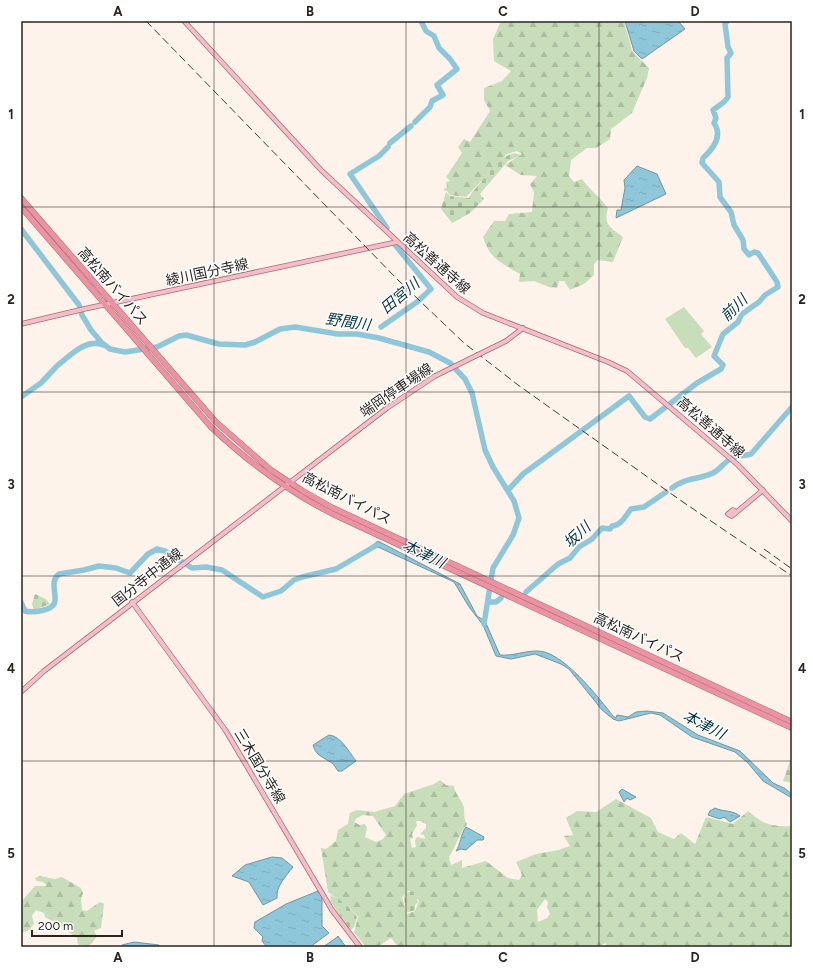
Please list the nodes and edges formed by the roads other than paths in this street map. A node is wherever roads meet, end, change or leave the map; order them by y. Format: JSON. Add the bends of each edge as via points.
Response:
{"nodes":[{"id":1,"x":184,"y":21,"type":"edge"},
{"id":2,"x":21,"y":198,"type":"edge"},
{"id":3,"x":21,"y":206,"type":"edge"},
{"id":4,"x":397,"y":242,"type":"junction"},
{"id":5,"x":112,"y":303,"type":"junction"},
{"id":6,"x":105,"y":305,"type":"junction"},
{"id":7,"x":21,"y":324,"type":"edge"},
{"id":8,"x":523,"y":328,"type":"junction"},
{"id":9,"x":289,"y":482,"type":"junction"},
{"id":10,"x":283,"y":486,"type":"junction"},
{"id":11,"x":763,"y":490,"type":"junction"},
{"id":12,"x":736,"y":512,"type":"dead end"},
{"id":13,"x":792,"y":521,"type":"edge"},
{"id":14,"x":487,"y":582,"type":"junction"},
{"id":15,"x":132,"y":602,"type":"junction"},
{"id":16,"x":21,"y":692,"type":"edge"},
{"id":17,"x":792,"y":722,"type":"edge"},
{"id":18,"x":792,"y":728,"type":"edge"},
{"id":19,"x":360,"y":947,"type":"edge"}],
"edges":[{"from":1,"to":4,"type":"main road","name":"高松善通寺線","via":[[322,171]]},
{"from":2,"to":5,"type":"highway","name":"高松南バイパス"},
{"from":3,"to":6,"type":"highway","name":"高松南バイパス"},
{"from":4,"to":5,"type":"main road","name":"綾川国分寺線"},
{"from":4,"to":8,"type":"main road","name":"高松善通寺線","via":[[456,297],[476,309]]},
{"from":5,"to":6,"type":"main road","name":"綾川国分寺線"},
{"from":5,"to":9,"type":"highway","name":"高松南バイパス","via":[[216,422],[262,463]]},
{"from":6,"to":7,"type":"main road","name":"綾川国分寺線"},
{"from":6,"to":10,"type":"highway","name":"高松南バイパス","via":[[215,431],[240,454]]},
{"from":8,"to":9,"type":"main road","name":"端岡停車場線","bridge":true,"via":[[506,341],[435,376],[393,404]]},
{"from":8,"to":11,"type":"main road","name":"高松善通寺線","via":[[627,371],[733,460]]},
{"from":9,"to":10,"type":"main road","name":"国分寺中通線"},
{"from":9,"to":14,"type":"highway","name":"高松南バイパス","via":[[333,508]]},
{"from":10,"to":14,"type":"highway","name":"高松南バイパス","via":[[337,516]]},
{"from":10,"to":15,"type":"main road","name":"国分寺中通線"},
{"from":11,"to":12,"type":"main road"},
{"from":11,"to":13,"type":"main road","name":"高松善通寺線"},
{"from":14,"to":17,"type":"highway","name":"高松南バイパス"},
{"from":14,"to":18,"type":"highway","name":"高松南バイパス","via":[[495,590]]},
{"from":15,"to":16,"type":"main road","name":"国分寺中通線"},
{"from":15,"to":19,"type":"main road","name":"三木国分寺線","via":[[226,731],[332,910]]}]}
